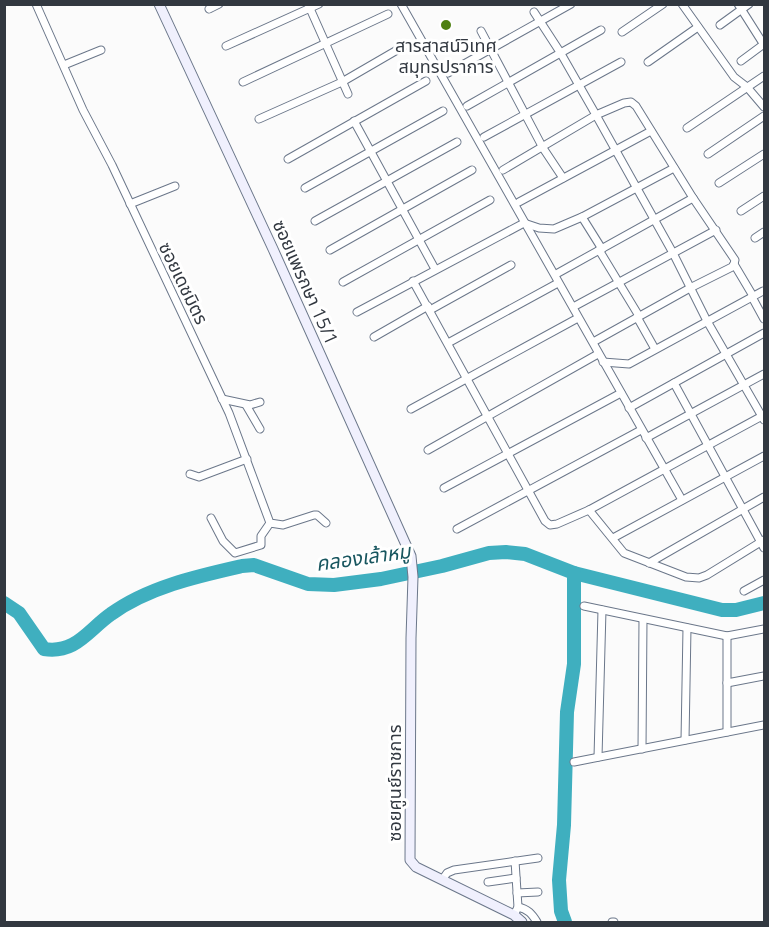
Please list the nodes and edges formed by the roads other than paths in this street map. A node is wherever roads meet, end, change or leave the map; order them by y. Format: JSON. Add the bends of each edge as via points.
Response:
{"nodes":[{"id":1,"x":36,"y":4,"type":"edge"},
{"id":2,"x":159,"y":4,"type":"edge"},
{"id":3,"x":219,"y":4,"type":"edge"},
{"id":4,"x":319,"y":4,"type":"edge"},
{"id":5,"x":401,"y":4,"type":"edge"},
{"id":6,"x":571,"y":4,"type":"edge"},
{"id":7,"x":663,"y":4,"type":"edge"},
{"id":8,"x":682,"y":4,"type":"edge"},
{"id":9,"x":749,"y":4,"type":"edge"},
{"id":10,"x":309,"y":7,"type":"edge"},
{"id":11,"x":740,"y":7,"type":"edge"},
{"id":12,"x":209,"y":9,"type":"dead end"},
{"id":13,"x":534,"y":12,"type":"dead end"},
{"id":14,"x":388,"y":14,"type":"dead end"},
{"id":15,"x":539,"y":22,"type":"junction"},
{"id":16,"x":720,"y":25,"type":"dead end"},
{"id":17,"x":698,"y":27,"type":"junction"},
{"id":18,"x":601,"y":30,"type":"dead end"},
{"id":19,"x":481,"y":31,"type":"dead end"},
{"id":20,"x":622,"y":32,"type":"dead end"},
{"id":21,"x":325,"y":44,"type":"junction"},
{"id":22,"x":764,"y":45,"type":"edge"},
{"id":23,"x":226,"y":46,"type":"dead end"},
{"id":24,"x":404,"y":46,"type":"dead end"},
{"id":25,"x":491,"y":49,"type":"junction"},
{"id":26,"x":100,"y":50,"type":"dead end"},
{"id":27,"x":560,"y":52,"type":"junction"},
{"id":28,"x":741,"y":61,"type":"dead end"},
{"id":29,"x":621,"y":62,"type":"dead end"},
{"id":30,"x":648,"y":62,"type":"dead end"},
{"id":31,"x":63,"y":66,"type":"junction"},
{"id":32,"x":448,"y":74,"type":"dead end"},
{"id":33,"x":765,"y":76,"type":"edge"},
{"id":34,"x":426,"y":81,"type":"dead end"},
{"id":35,"x":243,"y":82,"type":"dead end"},
{"id":36,"x":342,"y":82,"type":"junction"},
{"id":37,"x":508,"y":82,"type":"junction"},
{"id":38,"x":578,"y":84,"type":"junction"},
{"id":39,"x":747,"y":87,"type":"junction"},
{"id":40,"x":348,"y":94,"type":"dead end"},
{"id":41,"x":467,"y":106,"type":"dead end"},
{"id":42,"x":765,"y":107,"type":"edge"},
{"id":43,"x":443,"y":111,"type":"dead end"},
{"id":44,"x":525,"y":115,"type":"junction"},
{"id":45,"x":596,"y":116,"type":"junction"},
{"id":46,"x":765,"y":116,"type":"edge"},
{"id":47,"x":259,"y":119,"type":"dead end"},
{"id":48,"x":354,"y":121,"type":"junction"},
{"id":49,"x":687,"y":128,"type":"dead end"},
{"id":50,"x":651,"y":131,"type":"junction"},
{"id":51,"x":484,"y":137,"type":"dead end"},
{"id":52,"x":457,"y":142,"type":"dead end"},
{"id":53,"x":543,"y":148,"type":"junction"},
{"id":54,"x":615,"y":150,"type":"junction"},
{"id":55,"x":370,"y":151,"type":"junction"},
{"id":56,"x":708,"y":154,"type":"dead end"},
{"id":57,"x":765,"y":154,"type":"edge"},
{"id":58,"x":288,"y":159,"type":"dead end"},
{"id":59,"x":674,"y":168,"type":"junction"},
{"id":60,"x":503,"y":170,"type":"dead end"},
{"id":61,"x":472,"y":171,"type":"dead end"},
{"id":62,"x":563,"y":178,"type":"junction"},
{"id":63,"x":387,"y":181,"type":"junction"},
{"id":64,"x":719,"y":183,"type":"dead end"},
{"id":65,"x":175,"y":186,"type":"dead end"},
{"id":66,"x":635,"y":187,"type":"junction"},
{"id":67,"x":305,"y":188,"type":"dead end"},
{"id":68,"x":765,"y":196,"type":"edge"},
{"id":69,"x":693,"y":198,"type":"junction"},
{"id":70,"x":490,"y":200,"type":"dead end"},
{"id":71,"x":519,"y":202,"type":"dead end"},
{"id":72,"x":130,"y":204,"type":"junction"},
{"id":73,"x":402,"y":210,"type":"junction"},
{"id":74,"x":741,"y":211,"type":"dead end"},
{"id":75,"x":582,"y":217,"type":"junction"},
{"id":76,"x":654,"y":220,"type":"junction"},
{"id":77,"x":315,"y":221,"type":"dead end"},
{"id":78,"x":524,"y":222,"type":"junction"},
{"id":79,"x":717,"y":230,"type":"junction"},
{"id":80,"x":765,"y":232,"type":"edge"},
{"id":81,"x":755,"y":238,"type":"dead end"},
{"id":82,"x":419,"y":240,"type":"junction"},
{"id":83,"x":330,"y":250,"type":"dead end"},
{"id":84,"x":601,"y":250,"type":"junction"},
{"id":85,"x":673,"y":253,"type":"junction"},
{"id":86,"x":734,"y":264,"type":"junction"},
{"id":87,"x":510,"y":265,"type":"dead end"},
{"id":88,"x":435,"y":269,"type":"junction"},
{"id":89,"x":558,"y":273,"type":"dead end"},
{"id":90,"x":413,"y":281,"type":"junction"},
{"id":91,"x":343,"y":282,"type":"dead end"},
{"id":92,"x":558,"y":283,"type":"junction"},
{"id":93,"x":618,"y":283,"type":"junction"},
{"id":94,"x":690,"y":288,"type":"junction"},
{"id":95,"x":763,"y":291,"type":"edge"},
{"id":96,"x":753,"y":296,"type":"junction"},
{"id":97,"x":575,"y":306,"type":"dead end"},
{"id":98,"x":429,"y":308,"type":"junction"},
{"id":99,"x":357,"y":312,"type":"dead end"},
{"id":100,"x":638,"y":317,"type":"junction"},
{"id":101,"x":578,"y":318,"type":"junction"},
{"id":102,"x":765,"y":319,"type":"edge"},
{"id":103,"x":707,"y":321,"type":"junction"},
{"id":104,"x":765,"y":333,"type":"edge"},
{"id":105,"x":374,"y":337,"type":"dead end"},
{"id":106,"x":595,"y":341,"type":"dead end"},
{"id":107,"x":448,"y":343,"type":"junction"},
{"id":108,"x":655,"y":349,"type":"junction"},
{"id":109,"x":726,"y":352,"type":"junction"},
{"id":110,"x":598,"y":354,"type":"junction"},
{"id":111,"x":603,"y":362,"type":"junction"},
{"id":112,"x":765,"y":374,"type":"edge"},
{"id":113,"x":468,"y":379,"type":"junction"},
{"id":114,"x":674,"y":382,"type":"junction"},
{"id":115,"x":743,"y":384,"type":"junction"},
{"id":116,"x":621,"y":393,"type":"junction"},
{"id":117,"x":222,"y":399,"type":"junction"},
{"id":118,"x":260,"y":402,"type":"dead end"},
{"id":119,"x":246,"y":405,"type":"junction"},
{"id":120,"x":629,"y":408,"type":"junction"},
{"id":121,"x":411,"y":409,"type":"dead end"},
{"id":122,"x":691,"y":413,"type":"junction"},
{"id":123,"x":488,"y":417,"type":"junction"},
{"id":124,"x":764,"y":417,"type":"edge"},
{"id":125,"x":260,"y":429,"type":"dead end"},
{"id":126,"x":641,"y":430,"type":"junction"},
{"id":127,"x":646,"y":438,"type":"junction"},
{"id":128,"x":709,"y":446,"type":"junction"},
{"id":129,"x":428,"y":450,"type":"dead end"},
{"id":130,"x":508,"y":453,"type":"junction"},
{"id":131,"x":765,"y":456,"type":"edge"},
{"id":132,"x":247,"y":459,"type":"junction"},
{"id":133,"x":664,"y":470,"type":"junction"},
{"id":134,"x":190,"y":474,"type":"dead end"},
{"id":135,"x":726,"y":476,"type":"junction"},
{"id":136,"x":444,"y":488,"type":"dead end"},
{"id":137,"x":528,"y":490,"type":"junction"},
{"id":138,"x":765,"y":497,"type":"edge"},
{"id":139,"x":682,"y":500,"type":"junction"},
{"id":140,"x":743,"y":509,"type":"junction"},
{"id":141,"x":589,"y":510,"type":"junction"},
{"id":142,"x":211,"y":518,"type":"dead end"},
{"id":143,"x":270,"y":523,"type":"junction"},
{"id":144,"x":327,"y":523,"type":"dead end"},
{"id":145,"x":457,"y":529,"type":"dead end"},
{"id":146,"x":613,"y":538,"type":"junction"},
{"id":147,"x":764,"y":543,"type":"edge"},
{"id":148,"x":649,"y":562,"type":"junction"},
{"id":149,"x":413,"y":577,"type":"joint"},
{"id":150,"x":765,"y":580,"type":"edge"},
{"id":151,"x":744,"y":591,"type":"dead end"},
{"id":152,"x":584,"y":606,"type":"dead end"},
{"id":153,"x":602,"y":610,"type":"junction"},
{"id":154,"x":643,"y":619,"type":"junction"},
{"id":155,"x":687,"y":628,"type":"junction"},
{"id":156,"x":765,"y":629,"type":"edge"},
{"id":157,"x":727,"y":636,"type":"junction"},
{"id":158,"x":765,"y":676,"type":"edge"},
{"id":159,"x":727,"y":683,"type":"junction"},
{"id":160,"x":765,"y":725,"type":"edge"},
{"id":161,"x":727,"y":732,"type":"junction"},
{"id":162,"x":685,"y":740,"type":"junction"},
{"id":163,"x":642,"y":748,"type":"junction"},
{"id":164,"x":598,"y":757,"type":"junction"},
{"id":165,"x":574,"y":762,"type":"dead end"},
{"id":166,"x":538,"y":858,"type":"dead end"},
{"id":167,"x":515,"y":861,"type":"junction"},
{"id":168,"x":516,"y":878,"type":"junction"},
{"id":169,"x":441,"y":880,"type":"junction"},
{"id":170,"x":488,"y":882,"type":"dead end"},
{"id":171,"x":538,"y":892,"type":"dead end"},
{"id":172,"x":518,"y":893,"type":"junction"},
{"id":173,"x":516,"y":911,"type":"junction"},
{"id":174,"x":522,"y":922,"type":"edge"},
{"id":175,"x":537,"y":922,"type":"edge"}],
"edges":[{"from":1,"to":31,"type":"street","name":"ซอยเดชมิตร"},
{"from":2,"to":149,"type":"street","name":"ซอยแพรกษา 15/1","via":[[411,556]]},
{"from":3,"to":12,"type":"street"},
{"from":4,"to":10,"type":"street"},
{"from":5,"to":78,"type":"street"},
{"from":6,"to":15,"type":"street"},
{"from":7,"to":20,"type":"street"},
{"from":8,"to":17,"type":"street"},
{"from":9,"to":11,"type":"street"},
{"from":10,"to":21,"type":"street"},
{"from":10,"to":23,"type":"street"},
{"from":11,"to":16,"type":"street"},
{"from":11,"to":22,"type":"street"},
{"from":13,"to":15,"type":"street"},
{"from":14,"to":21,"type":"street"},
{"from":15,"to":25,"type":"street"},
{"from":15,"to":27,"type":"street"},
{"from":17,"to":30,"type":"street"},
{"from":17,"to":39,"type":"street","via":[[734,77]]},
{"from":18,"to":27,"type":"street"},
{"from":19,"to":25,"type":"street"},
{"from":21,"to":35,"type":"street"},
{"from":21,"to":36,"type":"street"},
{"from":22,"to":28,"type":"street"},
{"from":24,"to":36,"type":"street"},
{"from":25,"to":32,"type":"street"},
{"from":25,"to":37,"type":"street"},
{"from":26,"to":31,"type":"street"},
{"from":27,"to":37,"type":"street"},
{"from":27,"to":38,"type":"street"},
{"from":29,"to":38,"type":"street"},
{"from":31,"to":72,"type":"street","name":"ซอยเดชมิตร"},
{"from":33,"to":39,"type":"street"},
{"from":34,"to":48,"type":"street"},
{"from":36,"to":40,"type":"street"},
{"from":36,"to":47,"type":"street"},
{"from":37,"to":41,"type":"street"},
{"from":37,"to":44,"type":"street"},
{"from":38,"to":44,"type":"street"},
{"from":38,"to":45,"type":"street"},
{"from":39,"to":42,"type":"street"},
{"from":39,"to":49,"type":"street"},
{"from":43,"to":55,"type":"street"},
{"from":44,"to":51,"type":"street"},
{"from":44,"to":53,"type":"street"},
{"from":45,"to":50,"type":"street","via":[[631,102]]},
{"from":45,"to":53,"type":"street"},
{"from":45,"to":54,"type":"street"},
{"from":46,"to":56,"type":"street"},
{"from":48,"to":55,"type":"street"},
{"from":48,"to":58,"type":"street"},
{"from":50,"to":54,"type":"street"},
{"from":50,"to":59,"type":"street"},
{"from":52,"to":63,"type":"street"},
{"from":53,"to":60,"type":"street"},
{"from":53,"to":62,"type":"street"},
{"from":54,"to":62,"type":"street"},
{"from":54,"to":66,"type":"street"},
{"from":55,"to":63,"type":"street"},
{"from":55,"to":67,"type":"street"},
{"from":57,"to":64,"type":"street"},
{"from":59,"to":66,"type":"street"},
{"from":59,"to":69,"type":"street"},
{"from":61,"to":73,"type":"street"},
{"from":62,"to":71,"type":"street"},
{"from":63,"to":73,"type":"street"},
{"from":63,"to":77,"type":"street"},
{"from":65,"to":72,"type":"street"},
{"from":66,"to":75,"type":"street"},
{"from":66,"to":76,"type":"street"},
{"from":68,"to":74,"type":"street"},
{"from":69,"to":76,"type":"street"},
{"from":69,"to":79,"type":"street"},
{"from":70,"to":82,"type":"street"},
{"from":72,"to":117,"type":"street","name":"ซอยเดชมิตร"},
{"from":73,"to":82,"type":"street"},
{"from":73,"to":83,"type":"street"},
{"from":75,"to":78,"type":"street","via":[[554,229]]},
{"from":75,"to":84,"type":"street"},
{"from":76,"to":84,"type":"street"},
{"from":76,"to":85,"type":"street"},
{"from":78,"to":88,"type":"street"},
{"from":78,"to":92,"type":"street"},
{"from":79,"to":85,"type":"street"},
{"from":79,"to":86,"type":"street"},
{"from":80,"to":81,"type":"street"},
{"from":82,"to":88,"type":"street"},
{"from":82,"to":91,"type":"street"},
{"from":84,"to":89,"type":"street"},
{"from":84,"to":93,"type":"street"},
{"from":85,"to":93,"type":"street"},
{"from":85,"to":94,"type":"street"},
{"from":86,"to":94,"type":"street"},
{"from":86,"to":96,"type":"street"},
{"from":87,"to":98,"type":"street"},
{"from":88,"to":90,"type":"street"},
{"from":90,"to":98,"type":"street"},
{"from":90,"to":99,"type":"street"},
{"from":92,"to":101,"type":"street"},
{"from":92,"to":107,"type":"street"},
{"from":93,"to":97,"type":"street"},
{"from":93,"to":100,"type":"street"},
{"from":94,"to":100,"type":"street"},
{"from":94,"to":103,"type":"street"},
{"from":95,"to":96,"type":"street"},
{"from":96,"to":102,"type":"street"},
{"from":96,"to":103,"type":"street"},
{"from":98,"to":105,"type":"street"},
{"from":98,"to":107,"type":"street"},
{"from":100,"to":106,"type":"street"},
{"from":100,"to":108,"type":"street"},
{"from":101,"to":110,"type":"street"},
{"from":101,"to":113,"type":"street"},
{"from":103,"to":108,"type":"street"},
{"from":103,"to":109,"type":"street"},
{"from":104,"to":109,"type":"street"},
{"from":107,"to":113,"type":"street"},
{"from":108,"to":111,"type":"street","via":[[629,364]]},
{"from":109,"to":114,"type":"street"},
{"from":109,"to":115,"type":"street"},
{"from":110,"to":111,"type":"street"},
{"from":110,"to":123,"type":"street"},
{"from":111,"to":116,"type":"street"},
{"from":112,"to":115,"type":"street"},
{"from":113,"to":121,"type":"street"},
{"from":113,"to":123,"type":"street"},
{"from":114,"to":120,"type":"street"},
{"from":114,"to":122,"type":"street"},
{"from":115,"to":122,"type":"street"},
{"from":115,"to":124,"type":"street"},
{"from":116,"to":120,"type":"street"},
{"from":116,"to":130,"type":"street"},
{"from":117,"to":119,"type":"street"},
{"from":117,"to":132,"type":"street","name":"ซอยเดชมิตร"},
{"from":118,"to":119,"type":"street"},
{"from":119,"to":125,"type":"street"},
{"from":120,"to":126,"type":"street"},
{"from":122,"to":127,"type":"street"},
{"from":122,"to":128,"type":"street"},
{"from":123,"to":129,"type":"street"},
{"from":123,"to":130,"type":"street"},
{"from":124,"to":128,"type":"street"},
{"from":126,"to":127,"type":"street"},
{"from":126,"to":137,"type":"street"},
{"from":127,"to":133,"type":"street"},
{"from":128,"to":133,"type":"street"},
{"from":128,"to":135,"type":"street"},
{"from":130,"to":136,"type":"street"},
{"from":130,"to":137,"type":"street"},
{"from":131,"to":135,"type":"street"},
{"from":132,"to":134,"type":"street","via":[[199,477]]},
{"from":132,"to":143,"type":"street","name":"ซอยเดชมิตร"},
{"from":133,"to":139,"type":"street"},
{"from":133,"to":141,"type":"street"},
{"from":135,"to":139,"type":"street"},
{"from":135,"to":140,"type":"street"},
{"from":137,"to":141,"type":"street","via":[[550,525]]},
{"from":137,"to":145,"type":"street"},
{"from":138,"to":140,"type":"street"},
{"from":139,"to":146,"type":"street"},
{"from":140,"to":147,"type":"street"},
{"from":140,"to":148,"type":"street"},
{"from":141,"to":146,"type":"street"},
{"from":142,"to":143,"type":"street","via":[[223,541],[235,553],[261,545],[261,536]]},
{"from":143,"to":144,"type":"street","via":[[284,525],[314,515]]},
{"from":146,"to":148,"type":"street","via":[[624,553]]},
{"from":147,"to":148,"type":"street","via":[[699,578]]},
{"from":149,"to":169,"type":"street","name":"ซอยศูนย์ราชการ","via":[[410,860]]},
{"from":150,"to":151,"type":"street"},
{"from":152,"to":153,"type":"street"},
{"from":153,"to":154,"type":"street"},
{"from":153,"to":164,"type":"street"},
{"from":154,"to":155,"type":"street"},
{"from":154,"to":163,"type":"street"},
{"from":155,"to":157,"type":"street"},
{"from":155,"to":162,"type":"street"},
{"from":156,"to":157,"type":"street"},
{"from":157,"to":159,"type":"street"},
{"from":158,"to":159,"type":"street"},
{"from":159,"to":161,"type":"street"},
{"from":160,"to":161,"type":"street"},
{"from":161,"to":162,"type":"street"},
{"from":162,"to":163,"type":"street"},
{"from":163,"to":164,"type":"street"},
{"from":164,"to":165,"type":"street"},
{"from":166,"to":167,"type":"street"},
{"from":167,"to":168,"type":"street"},
{"from":167,"to":169,"type":"street","via":[[454,870]]},
{"from":168,"to":170,"type":"street"},
{"from":168,"to":172,"type":"street"},
{"from":169,"to":173,"type":"street","name":"ซอยศูนย์ราชการ"},
{"from":171,"to":172,"type":"street"},
{"from":172,"to":173,"type":"street"},
{"from":173,"to":174,"type":"street","name":"ซอยศูนย์ราชการ"},
{"from":173,"to":175,"type":"street","via":[[526,909]]}]}
